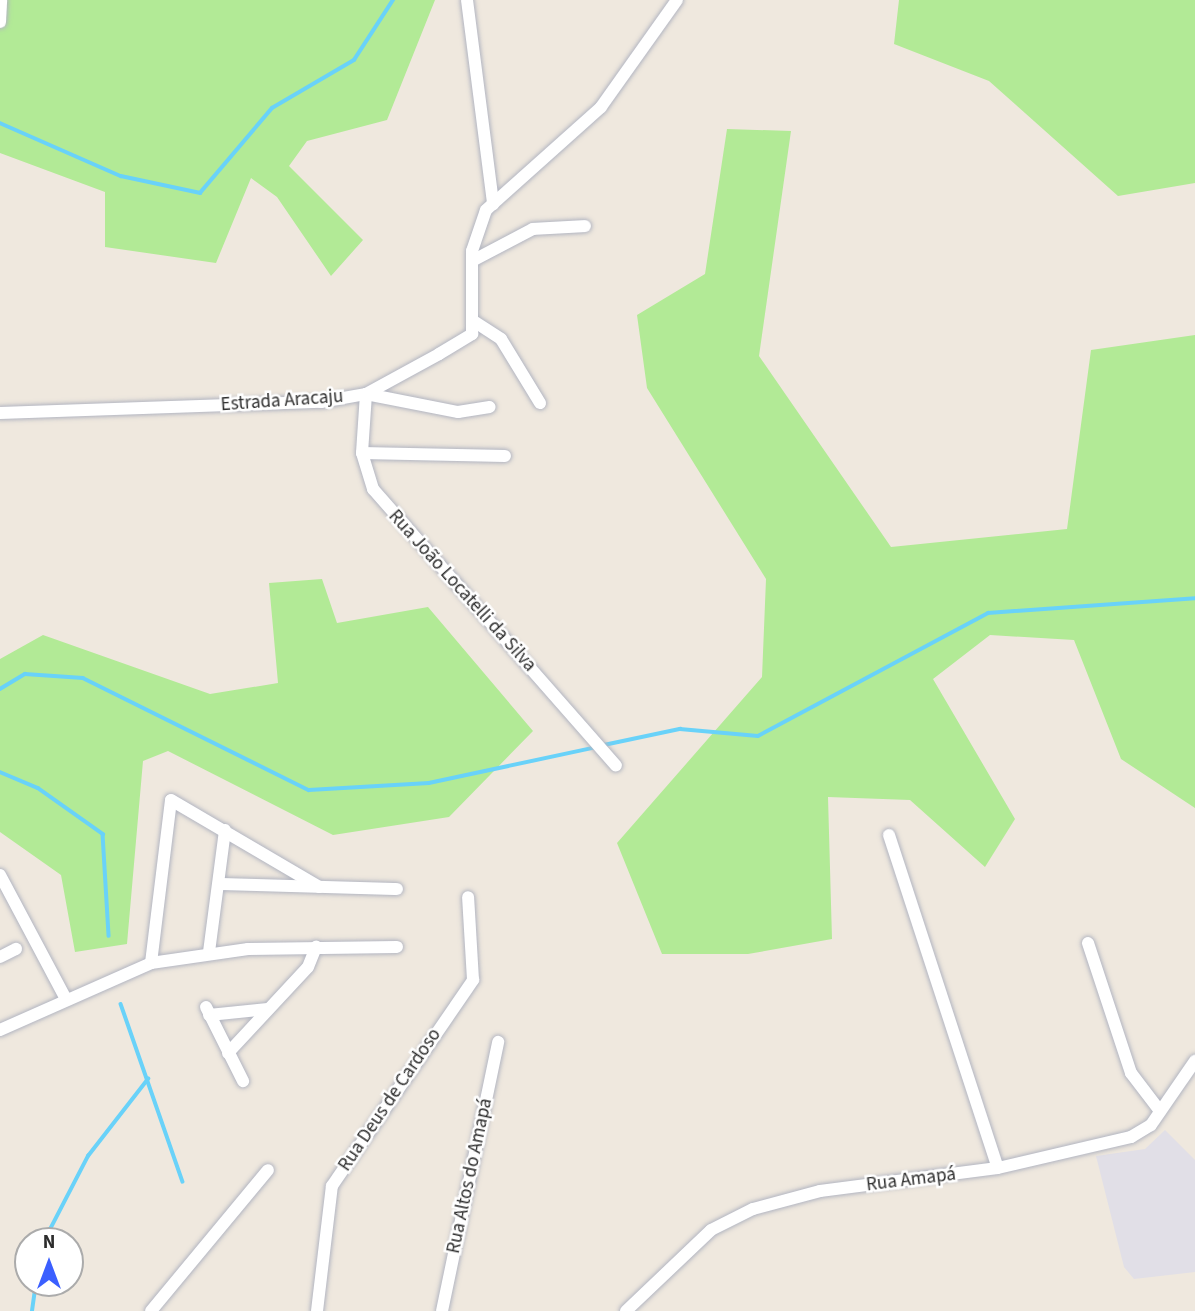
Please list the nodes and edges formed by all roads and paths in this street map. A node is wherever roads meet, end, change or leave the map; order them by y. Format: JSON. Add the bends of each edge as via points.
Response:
{"nodes":[{"id":1,"x":1,"y":0,"type":"edge"},
{"id":2,"x":467,"y":0,"type":"edge"},
{"id":3,"x":677,"y":0,"type":"edge"},
{"id":4,"x":0,"y":22,"type":"edge"},
{"id":5,"x":493,"y":204,"type":"junction"},
{"id":6,"x":585,"y":226,"type":"dead end"},
{"id":7,"x":472,"y":261,"type":"junction"},
{"id":8,"x":475,"y":322,"type":"junction"},
{"id":9,"x":366,"y":394,"type":"junction"},
{"id":10,"x":540,"y":403,"type":"dead end"},
{"id":11,"x":490,"y":407,"type":"dead end"},
{"id":12,"x":0,"y":413,"type":"edge"},
{"id":13,"x":362,"y":453,"type":"junction"},
{"id":14,"x":505,"y":456,"type":"dead end"},
{"id":15,"x":616,"y":766,"type":"dead end"},
{"id":16,"x":225,"y":830,"type":"junction"},
{"id":17,"x":889,"y":835,"type":"dead end"},
{"id":18,"x":0,"y":875,"type":"edge"},
{"id":19,"x":219,"y":884,"type":"junction"},
{"id":20,"x":319,"y":887,"type":"junction"},
{"id":21,"x":397,"y":889,"type":"dead end"},
{"id":22,"x":468,"y":897,"type":"dead end"},
{"id":23,"x":1088,"y":943,"type":"dead end"},
{"id":24,"x":316,"y":947,"type":"junction"},
{"id":25,"x":397,"y":947,"type":"dead end"},
{"id":26,"x":16,"y":949,"type":"dead end"},
{"id":27,"x":208,"y":953,"type":"junction"},
{"id":28,"x":0,"y":957,"type":"edge"},
{"id":29,"x":151,"y":964,"type":"junction"},
{"id":30,"x":66,"y":999,"type":"junction"},
{"id":31,"x":268,"y":1009,"type":"junction"},
{"id":32,"x":0,"y":1030,"type":"edge"},
{"id":33,"x":498,"y":1042,"type":"dead end"},
{"id":34,"x":229,"y":1053,"type":"junction"},
{"id":35,"x":1195,"y":1061,"type":"edge"},
{"id":36,"x":243,"y":1081,"type":"dead end"},
{"id":37,"x":1160,"y":1111,"type":"junction"},
{"id":38,"x":999,"y":1168,"type":"junction"},
{"id":39,"x":268,"y":1170,"type":"dead end"},
{"id":40,"x":152,"y":1311,"type":"edge"},
{"id":41,"x":317,"y":1311,"type":"edge"},
{"id":42,"x":442,"y":1311,"type":"edge"},
{"id":43,"x":626,"y":1311,"type":"edge"}],
"edges":[{"from":1,"to":4,"type":"street"},
{"from":2,"to":5,"type":"street"},
{"from":3,"to":5,"type":"street","via":[[601,107]]},
{"from":5,"to":7,"type":"street"},
{"from":6,"to":7,"type":"street","via":[[533,229]]},
{"from":7,"to":8,"type":"street"},
{"from":8,"to":9,"type":"street","name":"Estrada Aracaju","via":[[472,334]]},
{"from":8,"to":10,"type":"street","via":[[501,339]]},
{"from":9,"to":11,"type":"street","via":[[458,412]]},
{"from":9,"to":12,"type":"street","name":"Estrada Aracaju","via":[[321,402]]},
{"from":9,"to":13,"type":"street","name":"Rua João Locatelli da Silva"},
{"from":13,"to":14,"type":"street"},
{"from":13,"to":15,"type":"street","name":"Rua João Locatelli da Silva","via":[[373,489],[391,513]]},
{"from":16,"to":19,"type":"street"},
{"from":16,"to":20,"type":"street"},
{"from":16,"to":29,"type":"street","via":[[171,800]]},
{"from":17,"to":38,"type":"street"},
{"from":18,"to":30,"type":"street"},
{"from":19,"to":20,"type":"street"},
{"from":19,"to":27,"type":"street"},
{"from":20,"to":21,"type":"street"},
{"from":22,"to":41,"type":"street","name":"Rua Deus de Cardoso","via":[[470,987],[332,1186]]},
{"from":23,"to":37,"type":"street","via":[[1131,1073]]},
{"from":24,"to":25,"type":"street"},
{"from":24,"to":27,"type":"street"},
{"from":24,"to":31,"type":"street","via":[[308,967]]},
{"from":26,"to":28,"type":"street"},
{"from":27,"to":29,"type":"street"},
{"from":29,"to":30,"type":"street"},
{"from":30,"to":32,"type":"street"},
{"from":31,"to":34,"type":"street"},
{"from":31,"to":34,"type":"street","via":[[208,1011]]},
{"from":33,"to":42,"type":"street","name":"Rua Altos do Amapá"},
{"from":34,"to":36,"type":"street"},
{"from":35,"to":37,"type":"street","name":"Rua Amapá"},
{"from":37,"to":38,"type":"street","name":"Rua Amapá","via":[[1131,1138]]},
{"from":38,"to":43,"type":"street","name":"Rua Amapá","via":[[820,1191],[754,1209],[712,1230]]},
{"from":39,"to":40,"type":"street"}]}
